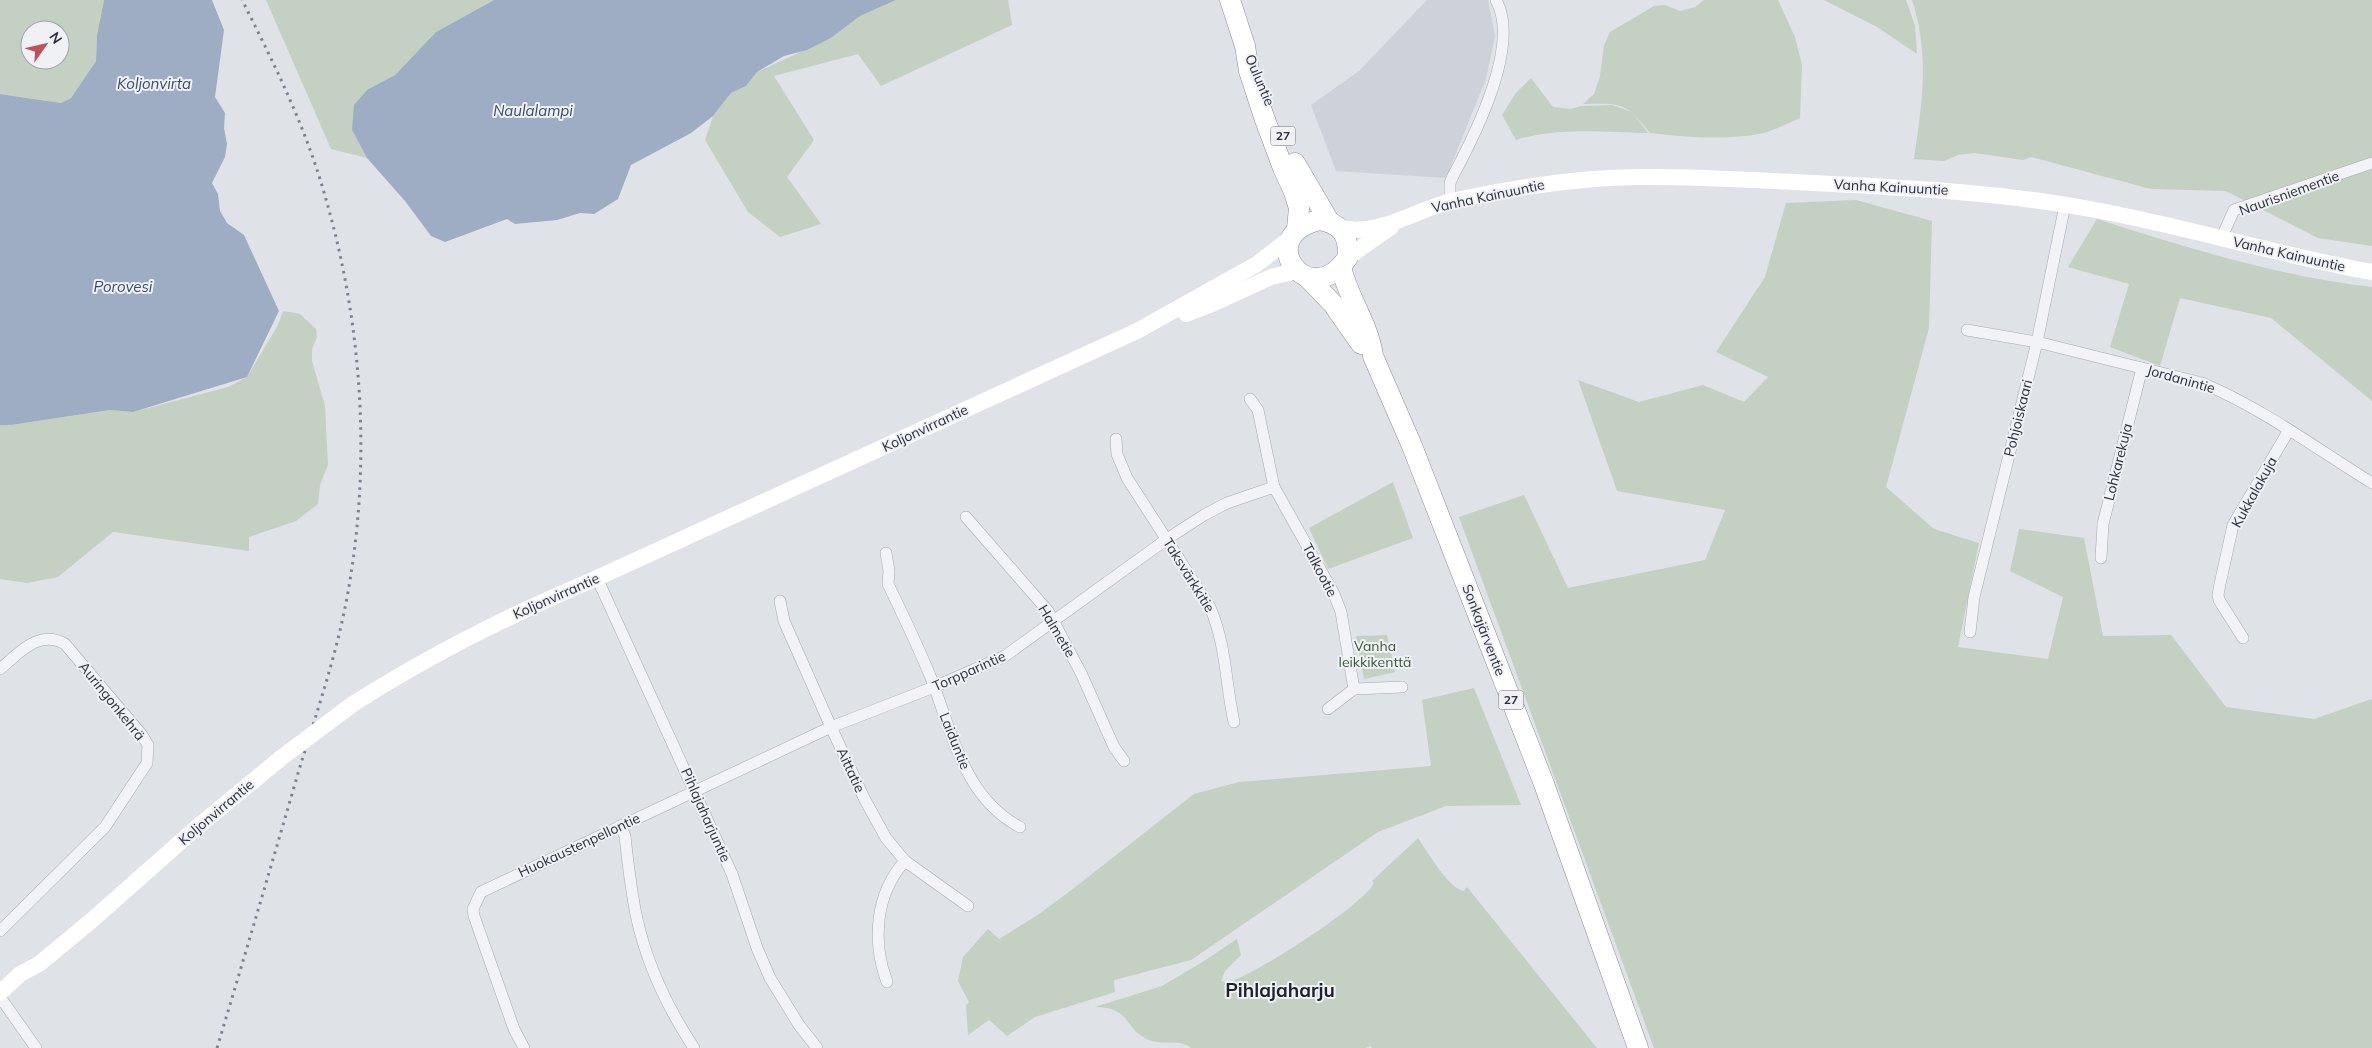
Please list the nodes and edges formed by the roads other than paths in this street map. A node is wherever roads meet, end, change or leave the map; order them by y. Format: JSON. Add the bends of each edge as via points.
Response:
{"nodes":[{"id":1,"x":1230,"y":0,"type":"edge"},
{"id":2,"x":1496,"y":0,"type":"edge"},
{"id":3,"x":1245,"y":46,"type":"junction"},
{"id":4,"x":2372,"y":163,"type":"edge"},
{"id":5,"x":1450,"y":201,"type":"junction"},
{"id":6,"x":2065,"y":205,"type":"junction"},
{"id":7,"x":1407,"y":217,"type":"junction"},
{"id":8,"x":1335,"y":225,"type":"junction"},
{"id":9,"x":1293,"y":234,"type":"junction"},
{"id":10,"x":2221,"y":239,"type":"junction"},
{"id":11,"x":1345,"y":262,"type":"junction"},
{"id":12,"x":2372,"y":272,"type":"edge"},
{"id":13,"x":1302,"y":274,"type":"junction"},
{"id":14,"x":1967,"y":330,"type":"dead end"},
{"id":15,"x":1137,"y":331,"type":"junction"},
{"id":16,"x":2037,"y":342,"type":"junction"},
{"id":17,"x":1372,"y":356,"type":"junction"},
{"id":18,"x":2142,"y":368,"type":"junction"},
{"id":19,"x":1250,"y":399,"type":"dead end"},
{"id":20,"x":2288,"y":430,"type":"junction"},
{"id":21,"x":1116,"y":438,"type":"dead end"},
{"id":22,"x":2372,"y":484,"type":"edge"},
{"id":23,"x":1274,"y":487,"type":"junction"},
{"id":24,"x":966,"y":517,"type":"dead end"},
{"id":25,"x":1167,"y":539,"type":"junction"},
{"id":26,"x":886,"y":553,"type":"dead end"},
{"id":27,"x":2101,"y":558,"type":"dead end"},
{"id":28,"x":596,"y":578,"type":"junction"},
{"id":29,"x":780,"y":600,"type":"dead end"},
{"id":30,"x":1054,"y":620,"type":"junction"},
{"id":31,"x":1970,"y":632,"type":"dead end"},
{"id":32,"x":2243,"y":638,"type":"dead end"},
{"id":33,"x":0,"y":669,"type":"edge"},
{"id":34,"x":934,"y":687,"type":"junction"},
{"id":35,"x":1402,"y":687,"type":"dead end"},
{"id":36,"x":1354,"y":689,"type":"junction"},
{"id":37,"x":1328,"y":709,"type":"dead end"},
{"id":38,"x":1234,"y":722,"type":"dead end"},
{"id":39,"x":831,"y":727,"type":"junction"},
{"id":40,"x":1124,"y":761,"type":"dead end"},
{"id":41,"x":695,"y":790,"type":"junction"},
{"id":42,"x":620,"y":826,"type":"junction"},
{"id":43,"x":1020,"y":827,"type":"dead end"},
{"id":44,"x":905,"y":861,"type":"junction"},
{"id":45,"x":968,"y":906,"type":"dead end"},
{"id":46,"x":0,"y":931,"type":"edge"},
{"id":47,"x":887,"y":982,"type":"dead end"},
{"id":48,"x":1,"y":999,"type":"edge"},
{"id":49,"x":36,"y":1048,"type":"edge"},
{"id":50,"x":524,"y":1048,"type":"edge"},
{"id":51,"x":694,"y":1048,"type":"edge"},
{"id":52,"x":817,"y":1048,"type":"edge"},
{"id":53,"x":1638,"y":1048,"type":"edge"}],
"edges":[{"from":1,"to":3,"type":"highway","name":"Ouluntie","number":"27"},
{"from":2,"to":5,"type":"street","via":[[1504,32],[1498,68],[1488,103],[1450,183]]},
{"from":3,"to":8,"type":"highway","name":"Ouluntie","number":"27","via":[[1289,151]]},
{"from":3,"to":9,"type":"highway","name":"Ouluntie","number":"27","via":[[1249,71],[1264,117],[1299,208]]},
{"from":4,"to":10,"type":"street","name":"Naurisniementie","via":[[2234,210]]},
{"from":5,"to":6,"type":"main road","name":"Vanha Kainuuntie","via":[[1573,180],[1647,176],[1925,189],[1992,194]]},
{"from":5,"to":7,"type":"main road","name":"Vanha Kainuuntie"},
{"from":6,"to":10,"type":"main road","name":"Vanha Kainuuntie"},
{"from":6,"to":16,"type":"street","name":"Pohjoiskaari"},
{"from":7,"to":8,"type":"main road","name":"Vanha Kainuuntie","via":[[1353,231]]},
{"from":7,"to":11,"type":"main road","name":"Vanha Kainuuntie"},
{"from":8,"to":9,"type":"highway","via":[[1313,221]]},
{"from":8,"to":11,"type":"highway","via":[[1346,238]]},
{"from":9,"to":13,"type":"highway","via":[[1287,251],[1290,262]]},
{"from":9,"to":15,"type":"main road","name":"Koljonvirrantie","via":[[1257,264]]},
{"from":10,"to":12,"type":"main road","name":"Vanha Kainuuntie"},
{"from":11,"to":13,"type":"highway","via":[[1327,277]]},
{"from":11,"to":17,"type":"highway","name":"Sonkajärventie","number":"27","via":[[1351,300],[1371,342]]},
{"from":13,"to":15,"type":"main road","name":"Koljonvirrantie","via":[[1277,275],[1212,304]]},
{"from":13,"to":17,"type":"highway","name":"Sonkajärventie","number":"27","via":[[1333,304]]},
{"from":14,"to":16,"type":"street","name":"Jordanintie"},
{"from":15,"to":28,"type":"main road","name":"Koljonvirrantie"},
{"from":16,"to":18,"type":"street","name":"Jordanintie"},
{"from":16,"to":31,"type":"street","name":"Pohjoiskaari","via":[[1974,597]]},
{"from":17,"to":53,"type":"highway","name":"Sonkajärventie","number":"27","via":[[1412,446],[1544,784]]},
{"from":18,"to":20,"type":"street","name":"Jordanintie","via":[[2202,382]]},
{"from":18,"to":27,"type":"street","name":"Lohkarekuja","via":[[2103,524]]},
{"from":19,"to":23,"type":"street","name":"Talkootie","via":[[1258,410]]},
{"from":20,"to":22,"type":"street","name":"Jordanintie"},
{"from":20,"to":32,"type":"street","name":"Kukkalakuja","via":[[2233,525],[2220,584],[2220,600]]},
{"from":21,"to":25,"type":"street","name":"Taksvärkkitie","via":[[1117,454],[1127,478]]},
{"from":23,"to":25,"type":"street","name":"Torpparintie","via":[[1228,502]]},
{"from":23,"to":36,"type":"street","name":"Talkootie","via":[[1334,594],[1341,612]]},
{"from":24,"to":30,"type":"street","name":"Halmetie"},
{"from":25,"to":30,"type":"street","name":"Torpparintie"},
{"from":25,"to":38,"type":"street","name":"Taksvärkkitie","via":[[1203,594],[1217,624]]},
{"from":26,"to":34,"type":"street","name":"Laiduntie","via":[[888,584]]},
{"from":28,"to":41,"type":"street","name":"Pihlajaharjuntie"},
{"from":28,"to":48,"type":"main road","name":"Koljonvirrantie","bridge":true,"via":[[460,641],[353,704],[195,829],[39,964],[27,981]]},
{"from":29,"to":39,"type":"street","name":"Aittatie","via":[[784,621]]},
{"from":30,"to":34,"type":"street","name":"Torpparintie","via":[[1005,656]]},
{"from":30,"to":40,"type":"street","name":"Halmetie","via":[[1114,747]]},
{"from":33,"to":46,"type":"street","name":"Auringonkehrä","via":[[38,640],[57,639],[65,644],[142,735],[149,754],[144,770],[104,827]]},
{"from":34,"to":39,"type":"street","name":"Torpparintie"},
{"from":34,"to":43,"type":"street","name":"Laiduntie","via":[[972,780],[998,812]]},
{"from":35,"to":36,"type":"street"},
{"from":36,"to":37,"type":"street"},
{"from":39,"to":41,"type":"street","name":"Torpparintie"},
{"from":39,"to":44,"type":"street","name":"Aittatie","via":[[876,821]]},
{"from":41,"to":42,"type":"street","name":"Huokaustenpellontie"},
{"from":41,"to":52,"type":"street","name":"Pihlajaharjuntie","via":[[732,874],[770,978]]},
{"from":42,"to":50,"type":"street","name":"Huokaustenpellontie","via":[[487,888],[477,898],[473,909],[485,952]]},
{"from":42,"to":51,"type":"street","via":[[625,836],[638,921],[646,946],[676,1017]]},
{"from":44,"to":45,"type":"street","name":"Aittatie"},
{"from":44,"to":47,"type":"street","via":[[884,895],[878,922],[879,951]]},
{"from":48,"to":49,"type":"street"}]}
